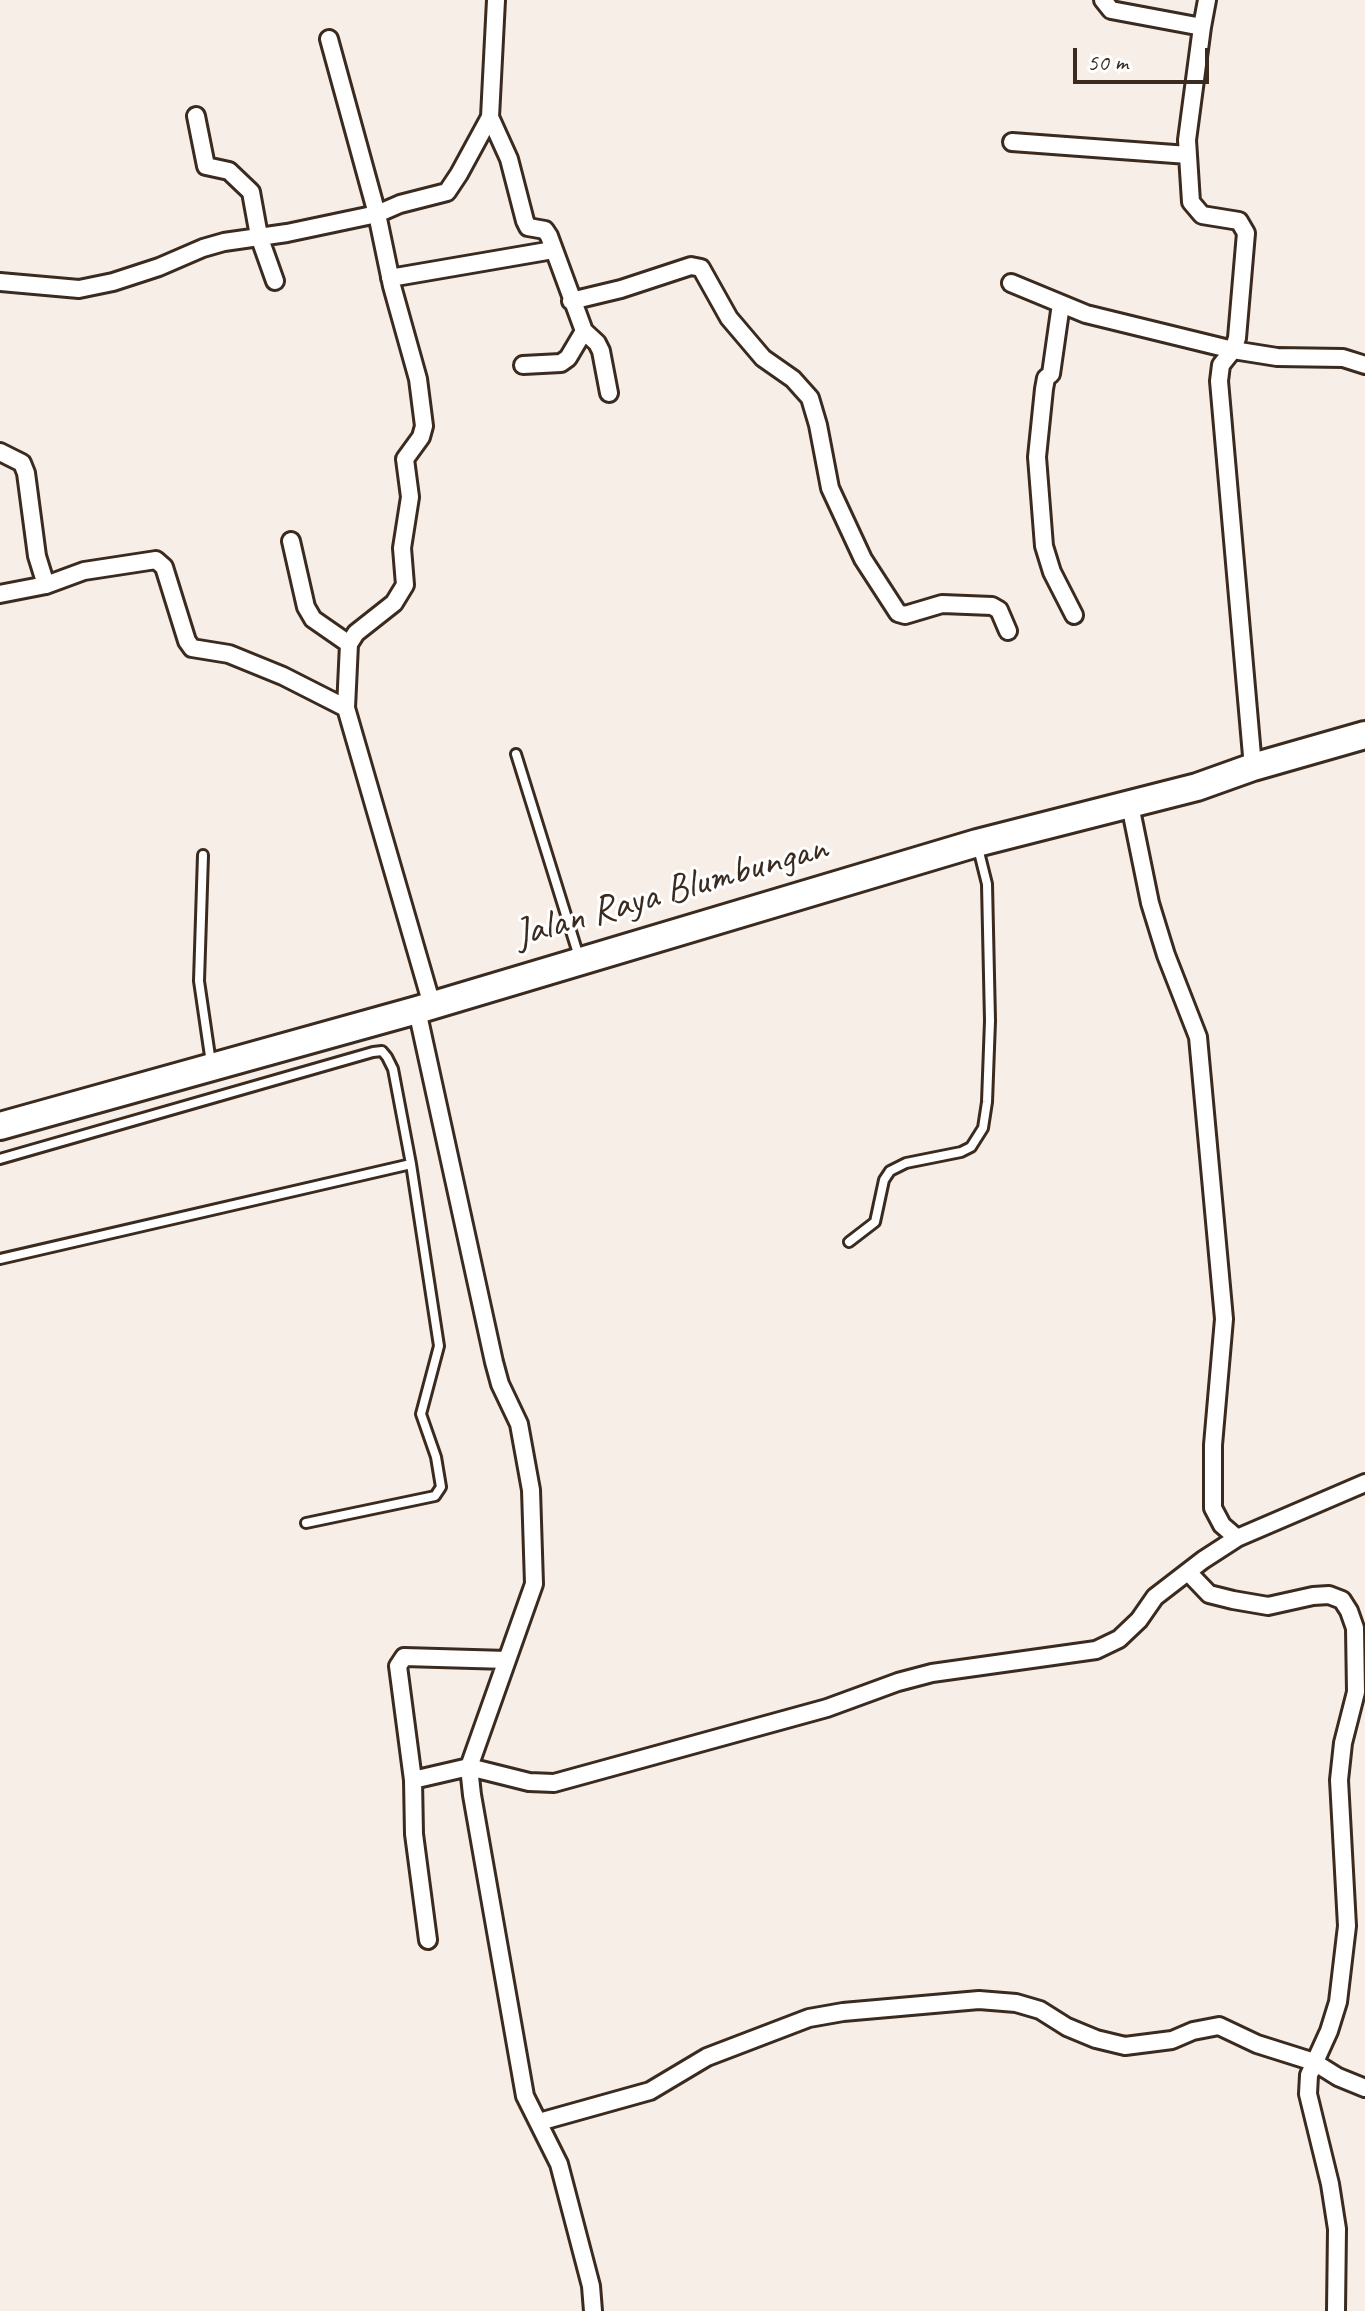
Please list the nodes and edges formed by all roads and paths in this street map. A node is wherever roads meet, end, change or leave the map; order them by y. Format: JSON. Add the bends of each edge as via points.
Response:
{"nodes":[{"id":1,"x":496,"y":0,"type":"edge"},
{"id":2,"x":1103,"y":0,"type":"edge"},
{"id":3,"x":1207,"y":0,"type":"edge"},
{"id":4,"x":1202,"y":27,"type":"junction"},
{"id":5,"x":329,"y":39,"type":"dead end"},
{"id":6,"x":196,"y":116,"type":"dead end"},
{"id":7,"x":490,"y":117,"type":"junction"},
{"id":8,"x":1012,"y":142,"type":"dead end"},
{"id":9,"x":1188,"y":155,"type":"junction"},
{"id":10,"x":377,"y":214,"type":"junction"},
{"id":11,"x":259,"y":236,"type":"junction"},
{"id":12,"x":553,"y":250,"type":"junction"},
{"id":13,"x":390,"y":278,"type":"junction"},
{"id":14,"x":275,"y":281,"type":"dead end"},
{"id":15,"x":0,"y":282,"type":"edge"},
{"id":16,"x":1011,"y":283,"type":"dead end"},
{"id":17,"x":571,"y":301,"type":"junction"},
{"id":18,"x":1061,"y":304,"type":"junction"},
{"id":19,"x":584,"y":331,"type":"junction"},
{"id":20,"x":1233,"y":350,"type":"junction"},
{"id":21,"x":523,"y":365,"type":"dead end"},
{"id":22,"x":1365,"y":365,"type":"edge"},
{"id":23,"x":609,"y":393,"type":"dead end"},
{"id":24,"x":0,"y":452,"type":"edge"},
{"id":25,"x":291,"y":541,"type":"dead end"},
{"id":26,"x":46,"y":585,"type":"junction"},
{"id":27,"x":0,"y":594,"type":"edge"},
{"id":28,"x":1074,"y":615,"type":"dead end"},
{"id":29,"x":1008,"y":631,"type":"dead end"},
{"id":30,"x":349,"y":644,"type":"junction"},
{"id":31,"x":346,"y":708,"type":"junction"},
{"id":32,"x":1365,"y":735,"type":"edge"},
{"id":33,"x":516,"y":754,"type":"dead end"},
{"id":34,"x":1253,"y":767,"type":"junction"},
{"id":35,"x":1130,"y":805,"type":"junction"},
{"id":36,"x":977,"y":843,"type":"junction"},
{"id":37,"x":203,"y":855,"type":"dead end"},
{"id":38,"x":580,"y":960,"type":"junction"},
{"id":39,"x":424,"y":1008,"type":"junction"},
{"id":40,"x":212,"y":1068,"type":"junction"},
{"id":41,"x":0,"y":1126,"type":"edge"},
{"id":42,"x":0,"y":1159,"type":"edge"},
{"id":43,"x":411,"y":1164,"type":"junction"},
{"id":44,"x":849,"y":1242,"type":"dead end"},
{"id":45,"x":0,"y":1259,"type":"edge"},
{"id":46,"x":1365,"y":1483,"type":"edge"},
{"id":47,"x":306,"y":1523,"type":"dead end"},
{"id":48,"x":1237,"y":1538,"type":"junction"},
{"id":49,"x":1188,"y":1572,"type":"junction"},
{"id":50,"x":507,"y":1660,"type":"junction"},
{"id":51,"x":469,"y":1767,"type":"junction"},
{"id":52,"x":413,"y":1780,"type":"junction"},
{"id":53,"x":428,"y":1940,"type":"dead end"},
{"id":54,"x":1314,"y":2062,"type":"junction"},
{"id":55,"x":1365,"y":2088,"type":"edge"},
{"id":56,"x":539,"y":2122,"type":"junction"},
{"id":57,"x":593,"y":2311,"type":"edge"},
{"id":58,"x":1336,"y":2311,"type":"edge"}],
"edges":[{"from":1,"to":7,"type":"street"},
{"from":2,"to":4,"type":"street","via":[[1118,12]]},
{"from":3,"to":4,"type":"street"},
{"from":4,"to":9,"type":"street"},
{"from":5,"to":10,"type":"street"},
{"from":6,"to":11,"type":"street","via":[[203,162],[229,171],[251,192]]},
{"from":7,"to":10,"type":"street","via":[[450,189]]},
{"from":7,"to":12,"type":"street","via":[[509,159],[525,221],[533,230],[545,230]]},
{"from":8,"to":9,"type":"street"},
{"from":9,"to":20,"type":"street","via":[[1191,202],[1197,211],[1239,221],[1246,233]]},
{"from":10,"to":11,"type":"street"},
{"from":10,"to":13,"type":"street"},
{"from":11,"to":14,"type":"street"},
{"from":11,"to":15,"type":"street","via":[[203,248],[159,267],[79,289]]},
{"from":12,"to":13,"type":"street"},
{"from":12,"to":17,"type":"street"},
{"from":13,"to":30,"type":"street","via":[[418,379],[424,426],[405,459],[410,497],[402,548],[405,585],[394,603]]},
{"from":16,"to":18,"type":"street"},
{"from":17,"to":19,"type":"street"},
{"from":17,"to":29,"type":"street","via":[[691,266],[701,268],[729,318],[763,358],[810,398],[830,488],[863,559],[898,613],[942,604],[992,606]]},
{"from":18,"to":20,"type":"street"},
{"from":18,"to":28,"type":"street","via":[[1037,457],[1044,546]]},
{"from":19,"to":21,"type":"street","via":[[561,363]]},
{"from":19,"to":23,"type":"street","via":[[601,351]]},
{"from":20,"to":22,"type":"street","via":[[1343,358]]},
{"from":20,"to":34,"type":"street","via":[[1221,365],[1219,381]]},
{"from":24,"to":26,"type":"street","via":[[22,463],[26,473]]},
{"from":25,"to":30,"type":"street","via":[[306,607],[313,619]]},
{"from":26,"to":27,"type":"street"},
{"from":26,"to":31,"type":"street","via":[[84,571],[156,560],[164,567],[192,648],[229,654]]},
{"from":30,"to":31,"type":"street"},
{"from":31,"to":39,"type":"street"},
{"from":32,"to":34,"type":"main road","name":"Jalan Raya Blumbungan"},
{"from":33,"to":38,"type":"lane"},
{"from":34,"to":35,"type":"main road","name":"Jalan Raya Blumbungan"},
{"from":35,"to":36,"type":"main road","name":"Jalan Raya Blumbungan"},
{"from":35,"to":48,"type":"street","via":[[1150,903],[1198,1037],[1224,1319],[1213,1508]]},
{"from":36,"to":38,"type":"main road","name":"Jalan Raya Blumbungan"},
{"from":36,"to":44,"type":"lane","via":[[987,884],[989,975],[983,1128],[961,1152],[890,1171],[875,1222]]},
{"from":37,"to":40,"type":"lane","via":[[199,981]]},
{"from":38,"to":39,"type":"main road","name":"Jalan Raya Blumbungan"},
{"from":39,"to":40,"type":"main road","name":"Jalan Raya Blumbungan"},
{"from":39,"to":50,"type":"street","via":[[494,1362],[519,1424],[531,1490],[534,1584]]},
{"from":40,"to":41,"type":"main road","name":"Jalan Raya Blumbungan"},
{"from":42,"to":43,"type":"lane","via":[[382,1051],[393,1069]]},
{"from":43,"to":45,"type":"lane"},
{"from":43,"to":47,"type":"lane","via":[[439,1346],[421,1414],[441,1487],[435,1496]]},
{"from":46,"to":48,"type":"street"},
{"from":48,"to":49,"type":"street"},
{"from":49,"to":51,"type":"street","via":[[1155,1597],[1119,1639],[1096,1650],[932,1673],[827,1708],[554,1783]]},
{"from":49,"to":54,"type":"street","via":[[1209,1594],[1268,1606],[1329,1595],[1342,1600],[1355,1628],[1356,1692],[1339,1780],[1347,1926],[1338,2002]]},
{"from":50,"to":51,"type":"street"},
{"from":50,"to":52,"type":"street","via":[[404,1657],[398,1666]]},
{"from":51,"to":52,"type":"street"},
{"from":51,"to":56,"type":"street","via":[[520,2076]]},
{"from":52,"to":53,"type":"street","via":[[414,1834]]},
{"from":54,"to":55,"type":"street"},
{"from":54,"to":56,"type":"street","via":[[1219,2026],[1125,2046],[1067,2027],[1040,2010],[979,2000],[809,2018],[707,2057],[650,2091]]},
{"from":54,"to":58,"type":"street","via":[[1308,2094],[1337,2229]]},
{"from":56,"to":57,"type":"street","via":[[572,2208]]}]}
